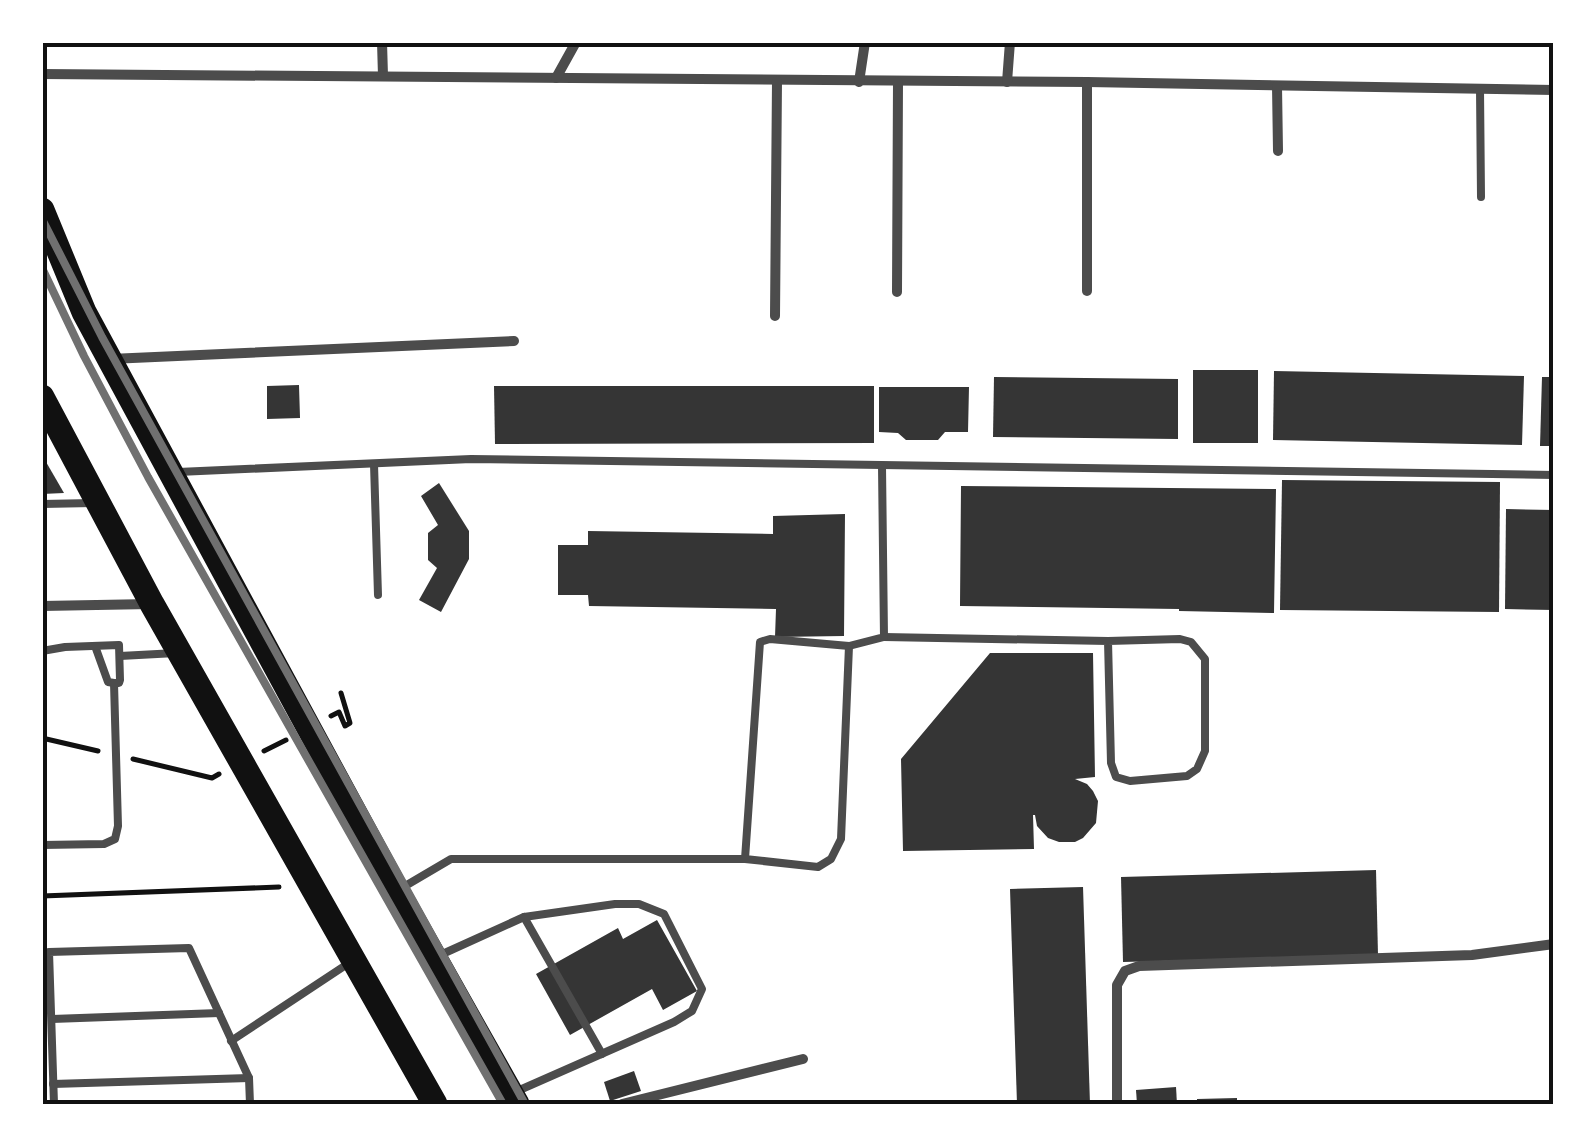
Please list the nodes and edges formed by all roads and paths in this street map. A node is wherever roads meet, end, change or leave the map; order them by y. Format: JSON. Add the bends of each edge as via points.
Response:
{"nodes":[{"id":1,"x":382,"y":42,"type":"edge"},
{"id":2,"x":576,"y":42,"type":"edge"},
{"id":3,"x":865,"y":42,"type":"edge"},
{"id":4,"x":1010,"y":42,"type":"edge"},
{"id":5,"x":42,"y":74,"type":"edge"},
{"id":6,"x":383,"y":76,"type":"junction"},
{"id":7,"x":556,"y":78,"type":"junction"},
{"id":8,"x":777,"y":80,"type":"junction"},
{"id":9,"x":859,"y":82,"type":"junction"},
{"id":10,"x":898,"y":82,"type":"junction"},
{"id":11,"x":1007,"y":82,"type":"junction"},
{"id":12,"x":1087,"y":82,"type":"junction"},
{"id":13,"x":1277,"y":86,"type":"junction"},
{"id":14,"x":1480,"y":89,"type":"junction"},
{"id":15,"x":1554,"y":90,"type":"edge"},
{"id":16,"x":1278,"y":152,"type":"dead end"},
{"id":17,"x":1481,"y":196,"type":"dead end"},
{"id":18,"x":42,"y":210,"type":"edge"},
{"id":19,"x":1087,"y":291,"type":"dead end"},
{"id":20,"x":897,"y":292,"type":"dead end"},
{"id":21,"x":776,"y":316,"type":"dead end"},
{"id":22,"x":514,"y":341,"type":"dead end"},
{"id":23,"x":110,"y":359,"type":"junction"},
{"id":24,"x":42,"y":397,"type":"edge"},
{"id":25,"x":374,"y":464,"type":"junction"},
{"id":26,"x":882,"y":466,"type":"junction"},
{"id":27,"x":171,"y":472,"type":"junction"},
{"id":28,"x":1554,"y":475,"type":"edge"},
{"id":29,"x":97,"y":502,"type":"junction"},
{"id":30,"x":42,"y":504,"type":"edge"},
{"id":31,"x":378,"y":595,"type":"dead end"},
{"id":32,"x":152,"y":604,"type":"junction"},
{"id":33,"x":42,"y":606,"type":"edge"},
{"id":34,"x":884,"y":637,"type":"junction"},
{"id":35,"x":1108,"y":641,"type":"junction"},
{"id":36,"x":95,"y":646,"type":"junction"},
{"id":37,"x":850,"y":646,"type":"junction"},
{"id":38,"x":42,"y":651,"type":"edge"},
{"id":39,"x":180,"y":652,"type":"junction"},
{"id":40,"x":120,"y":656,"type":"junction"},
{"id":41,"x":114,"y":683,"type":"junction"},
{"id":42,"x":341,"y":694,"type":"dead end"},
{"id":43,"x":322,"y":721,"type":"dead end"},
{"id":44,"x":42,"y":738,"type":"edge"},
{"id":45,"x":288,"y":738,"type":"dead end"},
{"id":46,"x":99,"y":752,"type":"dead end"},
{"id":47,"x":118,"y":756,"type":"dead end"},
{"id":48,"x":254,"y":756,"type":"dead end"},
{"id":49,"x":220,"y":774,"type":"dead end"},
{"id":50,"x":42,"y":845,"type":"edge"},
{"id":51,"x":745,"y":860,"type":"junction"},
{"id":52,"x":311,"y":885,"type":"junction"},
{"id":53,"x":397,"y":890,"type":"junction"},
{"id":54,"x":42,"y":896,"type":"edge"},
{"id":55,"x":524,"y":917,"type":"junction"},
{"id":56,"x":1554,"y":944,"type":"edge"},
{"id":57,"x":434,"y":958,"type":"junction"},
{"id":58,"x":353,"y":960,"type":"junction"},
{"id":59,"x":219,"y":1014,"type":"junction"},
{"id":60,"x":52,"y":1019,"type":"junction"},
{"id":61,"x":232,"y":1041,"type":"junction"},
{"id":62,"x":602,"y":1054,"type":"junction"},
{"id":63,"x":803,"y":1058,"type":"dead end"},
{"id":64,"x":249,"y":1078,"type":"junction"},
{"id":65,"x":53,"y":1084,"type":"junction"},
{"id":66,"x":514,"y":1099,"type":"edge"},
{"id":67,"x":54,"y":1104,"type":"edge"},
{"id":68,"x":250,"y":1104,"type":"edge"},
{"id":69,"x":435,"y":1104,"type":"edge"},
{"id":70,"x":622,"y":1104,"type":"edge"},
{"id":71,"x":1117,"y":1104,"type":"edge"}],
"edges":[{"from":1,"to":6,"type":"street"},
{"from":2,"to":7,"type":"street"},
{"from":3,"to":9,"type":"street"},
{"from":4,"to":11,"type":"street"},
{"from":5,"to":6,"type":"street"},
{"from":6,"to":7,"type":"street"},
{"from":7,"to":8,"type":"street"},
{"from":8,"to":9,"type":"street"},
{"from":8,"to":21,"type":"street"},
{"from":9,"to":10,"type":"street"},
{"from":10,"to":11,"type":"street"},
{"from":10,"to":20,"type":"street"},
{"from":11,"to":12,"type":"street"},
{"from":12,"to":13,"type":"street"},
{"from":12,"to":19,"type":"street"},
{"from":13,"to":14,"type":"street"},
{"from":13,"to":16,"type":"street"},
{"from":14,"to":15,"type":"street"},
{"from":14,"to":17,"type":"lane"},
{"from":18,"to":23,"type":"main road"},
{"from":22,"to":23,"type":"street"},
{"from":23,"to":27,"type":"main road"},
{"from":24,"to":29,"type":"main road"},
{"from":25,"to":26,"type":"lane","via":[[472,459]]},
{"from":25,"to":27,"type":"lane"},
{"from":25,"to":31,"type":"lane"},
{"from":26,"to":28,"type":"lane"},
{"from":26,"to":34,"type":"lane"},
{"from":27,"to":53,"type":"main road"},
{"from":29,"to":30,"type":"lane"},
{"from":29,"to":32,"type":"main road"},
{"from":32,"to":33,"type":"street"},
{"from":32,"to":39,"type":"main road"},
{"from":34,"to":35,"type":"lane"},
{"from":34,"to":37,"type":"lane"},
{"from":35,"to":35,"type":"lane","via":[[1116,778],[1187,776],[1205,751],[1205,659],[1180,639]]},
{"from":36,"to":38,"type":"lane"},
{"from":36,"to":40,"type":"lane","via":[[119,645]]},
{"from":36,"to":41,"type":"lane"},
{"from":37,"to":51,"type":"lane","via":[[842,838],[831,860],[818,867]]},
{"from":37,"to":51,"type":"lane","via":[[760,642]]},
{"from":39,"to":40,"type":"lane"},
{"from":39,"to":52,"type":"main road"},
{"from":40,"to":41,"type":"lane","via":[[120,682]]},
{"from":41,"to":50,"type":"lane","via":[[115,838]]},
{"from":42,"to":43,"type":"path","via":[[350,722],[345,726],[339,712]]},
{"from":44,"to":46,"type":"path"},
{"from":45,"to":48,"type":"path"},
{"from":47,"to":49,"type":"path","via":[[212,778]]},
{"from":51,"to":53,"type":"lane","via":[[450,860]]},
{"from":52,"to":54,"type":"path"},
{"from":52,"to":58,"type":"main road"},
{"from":53,"to":57,"type":"main road"},
{"from":55,"to":57,"type":"lane"},
{"from":55,"to":62,"type":"lane"},
{"from":55,"to":62,"type":"lane","via":[[615,904],[664,914],[702,989],[692,1010],[674,1022]]},
{"from":56,"to":71,"type":"street","via":[[1472,955],[1124,971],[1117,985]]},
{"from":57,"to":66,"type":"main road"},
{"from":58,"to":61,"type":"lane"},
{"from":58,"to":69,"type":"main road"},
{"from":59,"to":60,"type":"lane"},
{"from":59,"to":60,"type":"lane","via":[[189,948],[49,952]]},
{"from":59,"to":61,"type":"lane"},
{"from":60,"to":65,"type":"lane"},
{"from":61,"to":64,"type":"lane"},
{"from":62,"to":66,"type":"lane"},
{"from":63,"to":70,"type":"street"},
{"from":64,"to":65,"type":"lane"},
{"from":64,"to":68,"type":"lane"},
{"from":65,"to":67,"type":"lane"}]}
